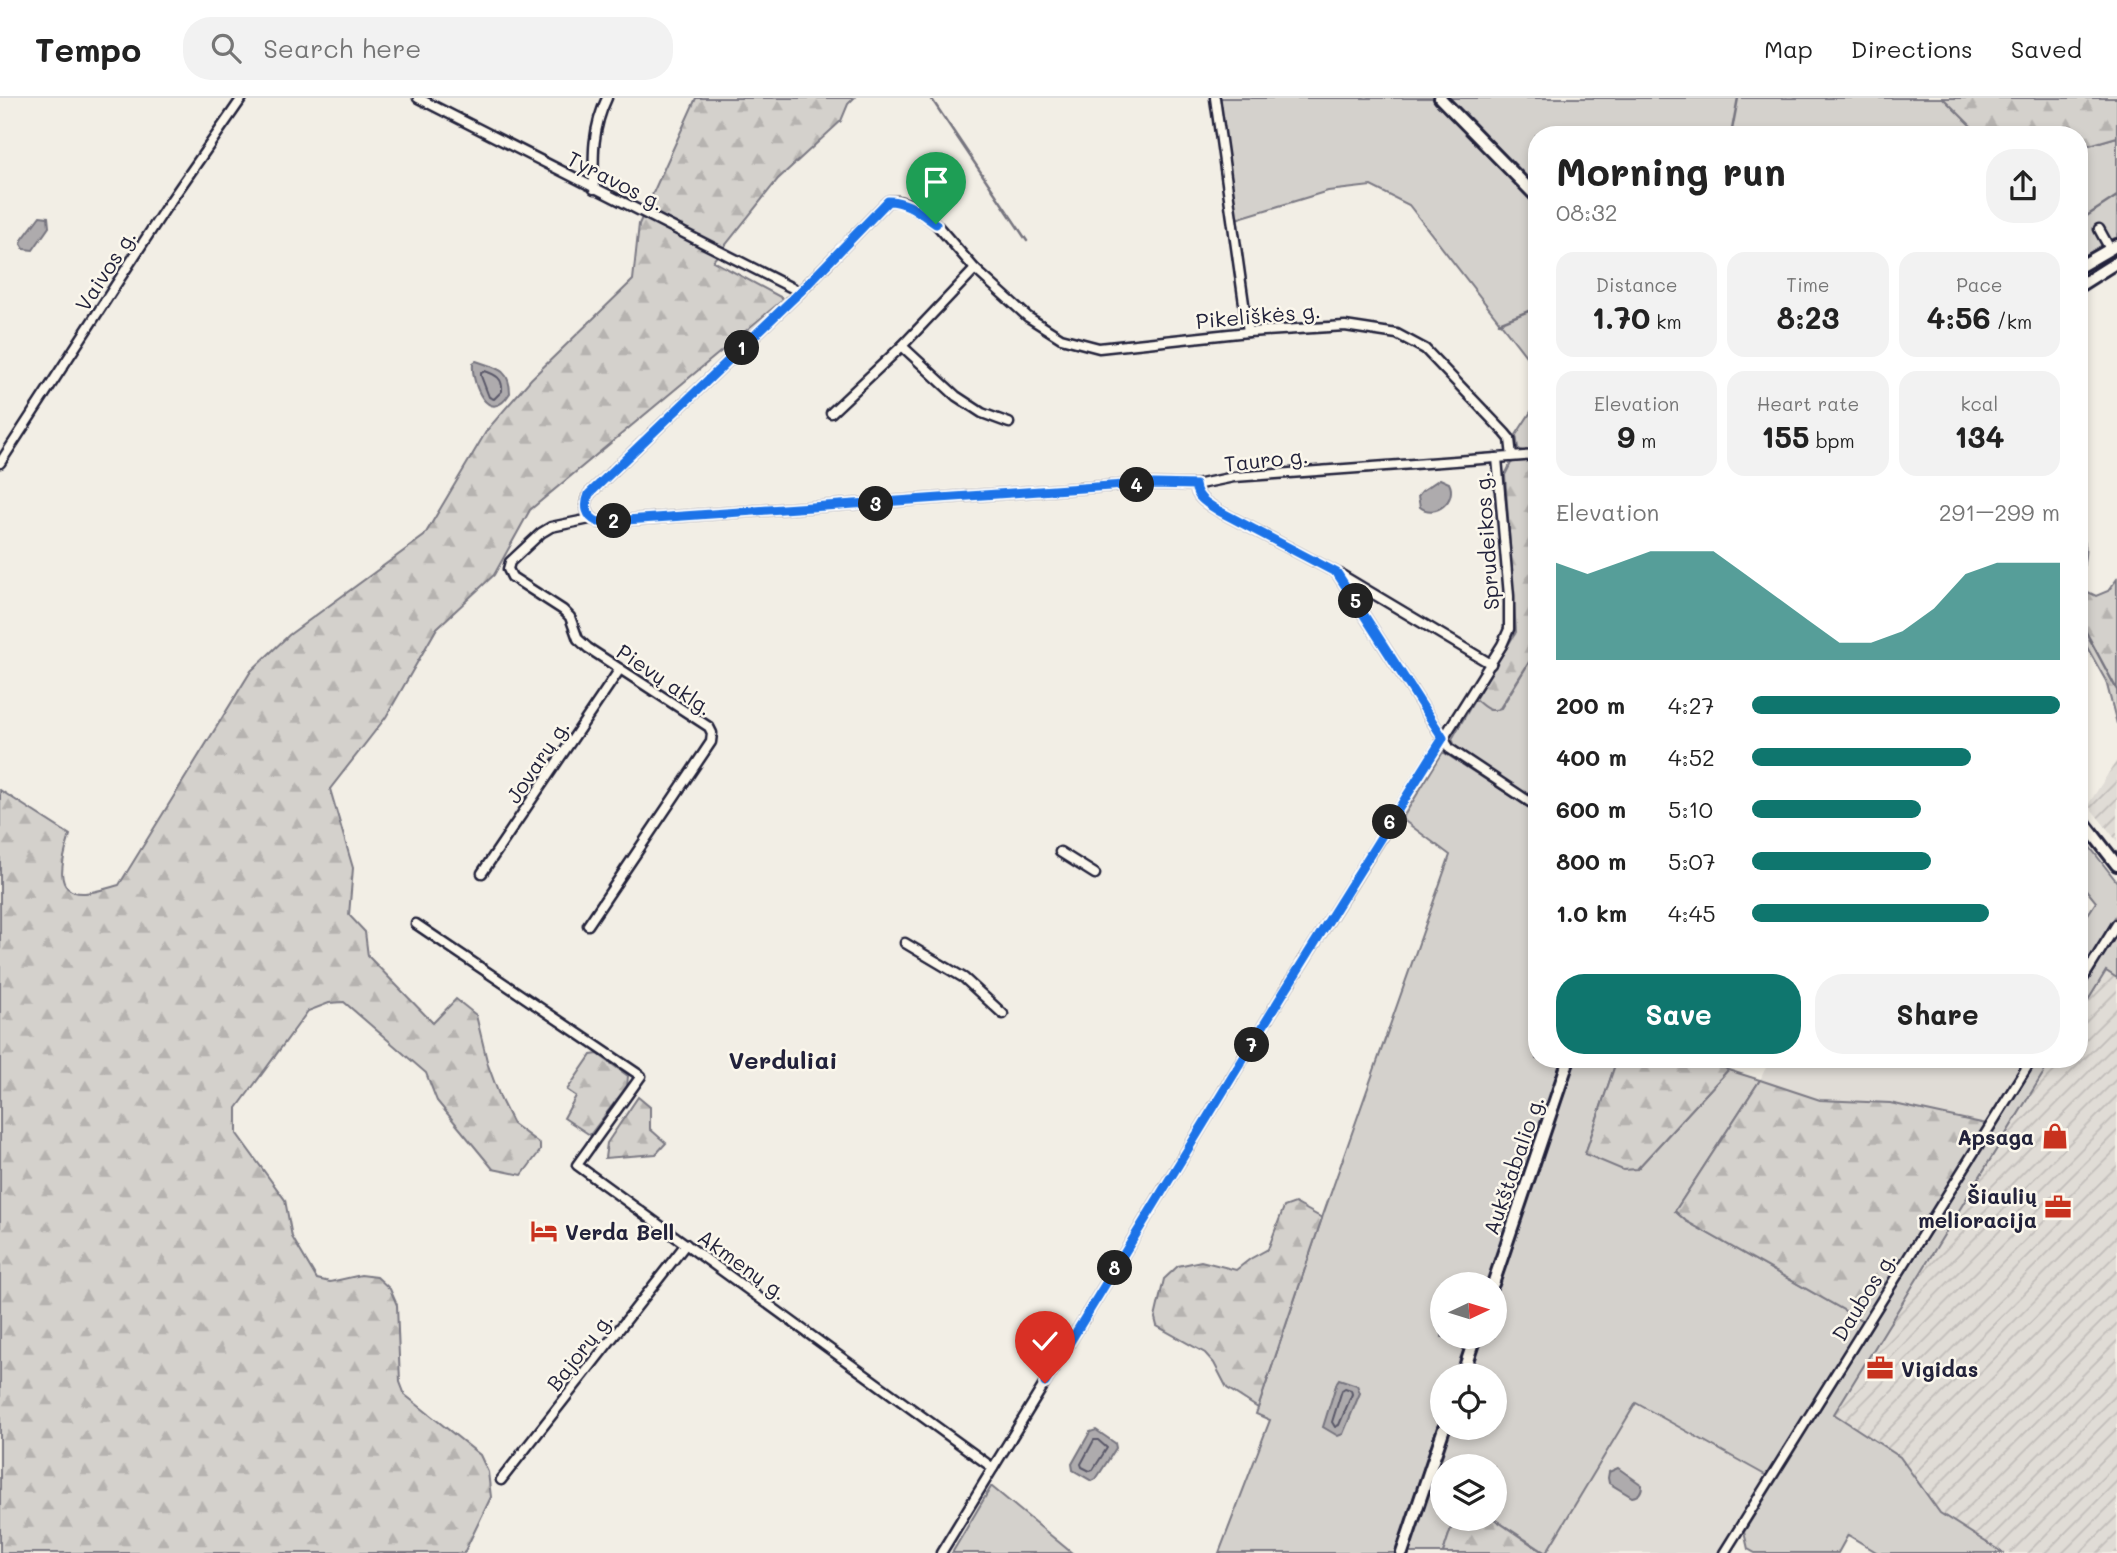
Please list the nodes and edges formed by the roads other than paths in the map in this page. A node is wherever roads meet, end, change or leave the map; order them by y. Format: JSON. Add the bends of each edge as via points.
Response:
{"nodes":[{"id":1,"x":242,"y":98,"type":"edge"},
{"id":2,"x":418,"y":98,"type":"edge"},
{"id":3,"x":607,"y":98,"type":"edge"},
{"id":4,"x":1215,"y":98,"type":"edge"},
{"id":5,"x":1440,"y":98,"type":"edge"},
{"id":6,"x":1528,"y":188,"type":"edge"},
{"id":7,"x":594,"y":189,"type":"junction"},
{"id":8,"x":2099,"y":229,"type":"dead end"},
{"id":9,"x":2113,"y":247,"type":"edge"},
{"id":10,"x":2088,"y":262,"type":"edge"},
{"id":11,"x":2117,"y":262,"type":"edge"},
{"id":12,"x":975,"y":269,"type":"junction"},
{"id":13,"x":2088,"y":280,"type":"edge"},
{"id":14,"x":800,"y":292,"type":"junction"},
{"id":15,"x":1248,"y":332,"type":"junction"},
{"id":16,"x":902,"y":346,"type":"junction"},
{"id":17,"x":831,"y":413,"type":"dead end"},
{"id":18,"x":1009,"y":423,"type":"dead end"},
{"id":19,"x":1528,"y":456,"type":"edge"},
{"id":20,"x":1512,"y":457,"type":"junction"},
{"id":21,"x":1497,"y":458,"type":"junction"},
{"id":22,"x":0,"y":463,"type":"edge"},
{"id":23,"x":1195,"y":485,"type":"junction"},
{"id":24,"x":588,"y":515,"type":"junction"},
{"id":25,"x":1337,"y":573,"type":"junction"},
{"id":26,"x":1491,"y":664,"type":"junction"},
{"id":27,"x":620,"y":669,"type":"junction"},
{"id":28,"x":1443,"y":738,"type":"junction"},
{"id":29,"x":1528,"y":801,"type":"edge"},
{"id":30,"x":2088,"y":828,"type":"edge"},
{"id":31,"x":1060,"y":852,"type":"dead end"},
{"id":32,"x":2117,"y":865,"type":"edge"},
{"id":33,"x":482,"y":873,"type":"dead end"},
{"id":34,"x":1096,"y":874,"type":"dead end"},
{"id":35,"x":416,"y":924,"type":"dead end"},
{"id":36,"x":2117,"y":924,"type":"edge"},
{"id":37,"x":588,"y":925,"type":"dead end"},
{"id":38,"x":905,"y":943,"type":"dead end"},
{"id":39,"x":2088,"y":971,"type":"edge"},
{"id":40,"x":1003,"y":1014,"type":"dead end"},
{"id":41,"x":1566,"y":1068,"type":"edge"},
{"id":42,"x":2026,"y":1068,"type":"edge"},
{"id":43,"x":686,"y":1244,"type":"junction"},
{"id":44,"x":1497,"y":1272,"type":"edge"},
{"id":45,"x":1440,"y":1440,"type":"edge"},
{"id":46,"x":993,"y":1468,"type":"junction"},
{"id":47,"x":500,"y":1480,"type":"dead end"},
{"id":48,"x":941,"y":1553,"type":"edge"},
{"id":49,"x":1402,"y":1553,"type":"edge"},
{"id":50,"x":1724,"y":1553,"type":"edge"}],
"edges":[{"from":1,"to":22,"type":"street","name":"Vaivos g."},
{"from":2,"to":7,"type":"street","name":"Tyravos g."},
{"from":3,"to":7,"type":"street","via":[[593,149]]},
{"from":4,"to":15,"type":"street"},
{"from":5,"to":6,"type":"main road"},
{"from":7,"to":14,"type":"street","name":"Tyravos g."},
{"from":8,"to":9,"type":"street"},
{"from":9,"to":10,"type":"main road"},
{"from":11,"to":13,"type":"main road"},
{"from":12,"to":14,"type":"street","name":"Pikeliškės g.","via":[[936,224],[909,204],[888,201]]},
{"from":12,"to":15,"type":"street","name":"Pikeliškės g.","via":[[1028,317],[1061,338],[1099,348]]},
{"from":12,"to":16,"type":"street"},
{"from":14,"to":24,"type":"street","via":[[589,494]]},
{"from":15,"to":20,"type":"street","name":"Pikeliškės g.","via":[[1345,326],[1397,334],[1425,349],[1505,433]]},
{"from":16,"to":17,"type":"street"},
{"from":16,"to":18,"type":"street","via":[[956,397]]},
{"from":19,"to":20,"type":"street","name":"Tauro g."},
{"from":20,"to":21,"type":"street","name":"Tauro g."},
{"from":21,"to":23,"type":"street","name":"Tauro g.","via":[[1234,477]]},
{"from":21,"to":26,"type":"street","name":"Sprudeikos g.","via":[[1509,629]]},
{"from":23,"to":24,"type":"street","name":"Tauro g.","via":[[1124,485],[598,522]]},
{"from":23,"to":25,"type":"street","via":[[1196,494],[1212,507]]},
{"from":24,"to":27,"type":"street","name":"Pievų aklg.","via":[[541,533],[508,569],[512,577],[563,610],[578,639]]},
{"from":25,"to":26,"type":"street"},
{"from":25,"to":28,"type":"street"},
{"from":26,"to":28,"type":"street","name":"Sprudeikos g."},
{"from":27,"to":33,"type":"street","name":"Jovarų g."},
{"from":27,"to":37,"type":"street","name":"Pievų aklg.","via":[[709,727],[711,743]]},
{"from":28,"to":29,"type":"street","via":[[1450,748]]},
{"from":28,"to":46,"type":"street","name":"Sprudeikos g."},
{"from":30,"to":32,"type":"main road"},
{"from":31,"to":34,"type":"street"},
{"from":35,"to":43,"type":"street","name":"Akmenų g.","via":[[641,1076],[577,1165]]},
{"from":36,"to":39,"type":"street"},
{"from":38,"to":40,"type":"street","via":[[964,978]]},
{"from":41,"to":44,"type":"main road","name":"Aukštabalio g."},
{"from":42,"to":50,"type":"street","name":"Daubos g."},
{"from":43,"to":46,"type":"street","name":"Akmenų g."},
{"from":43,"to":47,"type":"street","name":"Bajorų g."},
{"from":45,"to":49,"type":"main road"},
{"from":46,"to":48,"type":"street","name":"Sprudeikos g."}]}
